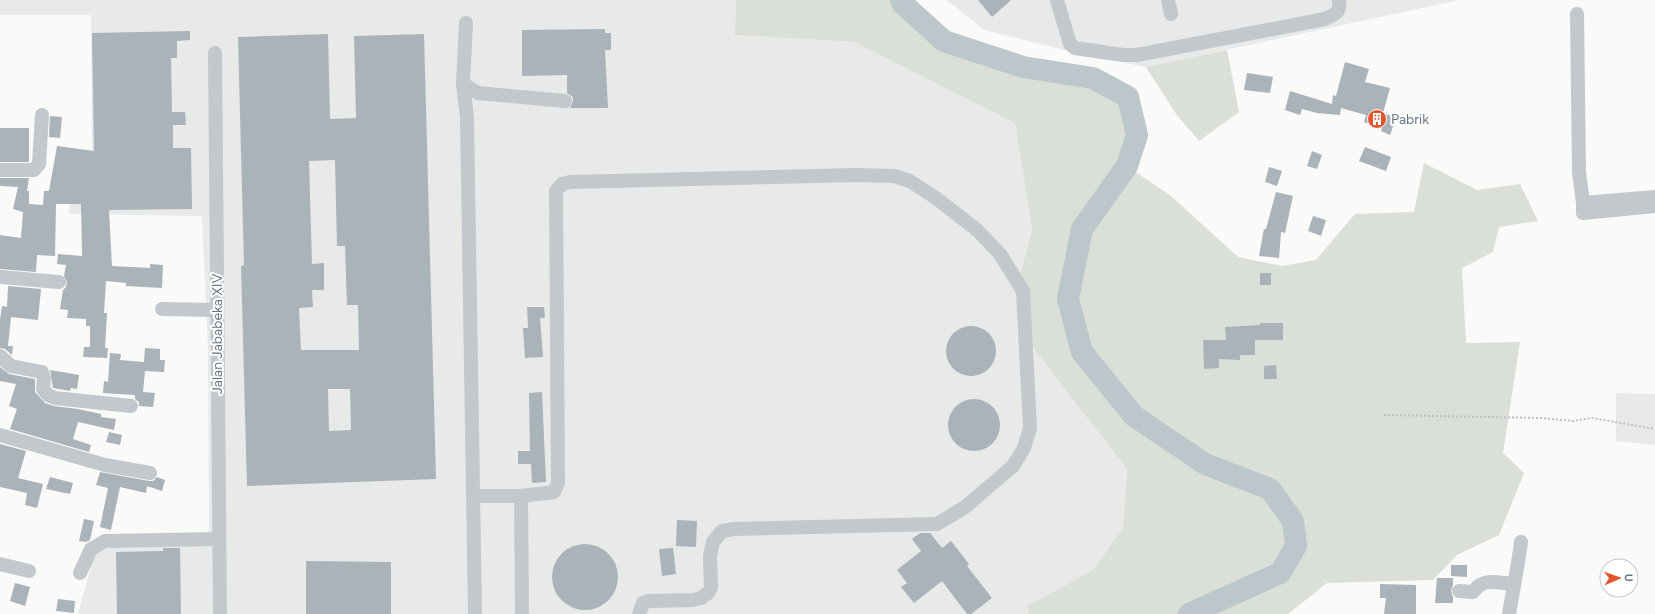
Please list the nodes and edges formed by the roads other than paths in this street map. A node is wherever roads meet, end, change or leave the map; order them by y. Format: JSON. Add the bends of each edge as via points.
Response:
{"nodes":[{"id":1,"x":1057,"y":0,"type":"edge"},
{"id":2,"x":1339,"y":0,"type":"edge"},
{"id":3,"x":1577,"y":14,"type":"dead end"},
{"id":4,"x":466,"y":22,"type":"dead end"},
{"id":5,"x":215,"y":53,"type":"dead end"},
{"id":6,"x":463,"y":84,"type":"junction"},
{"id":7,"x":565,"y":102,"type":"dead end"},
{"id":8,"x":42,"y":115,"type":"dead end"},
{"id":9,"x":0,"y":170,"type":"edge"},
{"id":10,"x":1655,"y":197,"type":"edge"},
{"id":11,"x":1583,"y":202,"type":"junction"},
{"id":12,"x":1655,"y":206,"type":"edge"},
{"id":13,"x":0,"y":277,"type":"edge"},
{"id":14,"x":59,"y":282,"type":"dead end"},
{"id":15,"x":162,"y":309,"type":"dead end"},
{"id":16,"x":217,"y":310,"type":"junction"},
{"id":17,"x":0,"y":356,"type":"edge"},
{"id":18,"x":131,"y":406,"type":"dead end"},
{"id":19,"x":0,"y":435,"type":"edge"},
{"id":20,"x":150,"y":473,"type":"dead end"},
{"id":21,"x":474,"y":496,"type":"junction"},
{"id":22,"x":521,"y":496,"type":"junction"},
{"id":23,"x":219,"y":539,"type":"junction"},
{"id":24,"x":1521,"y":542,"type":"dead end"},
{"id":25,"x":0,"y":564,"type":"edge"},
{"id":26,"x":29,"y":571,"type":"dead end"},
{"id":27,"x":80,"y":572,"type":"dead end"},
{"id":28,"x":1514,"y":584,"type":"junction"},
{"id":29,"x":1459,"y":591,"type":"dead end"},
{"id":30,"x":220,"y":614,"type":"edge"},
{"id":31,"x":475,"y":614,"type":"edge"},
{"id":32,"x":522,"y":614,"type":"edge"},
{"id":33,"x":639,"y":614,"type":"edge"},
{"id":34,"x":1509,"y":614,"type":"edge"}],
"edges":[{"from":1,"to":2,"type":"street","via":[[1070,44],[1075,48],[1137,55],[1325,19],[1337,14],[1340,9]]},
{"from":3,"to":11,"type":"street","via":[[1579,172]]},
{"from":4,"to":6,"type":"street"},
{"from":5,"to":16,"type":"street","name":"Jalan Jababeka XIV"},
{"from":6,"to":7,"type":"street","via":[[478,92]]},
{"from":6,"to":21,"type":"street","via":[[467,117]]},
{"from":8,"to":9,"type":"street","via":[[38,168]]},
{"from":10,"to":11,"type":"street"},
{"from":11,"to":12,"type":"street","via":[[1583,213]]},
{"from":13,"to":14,"type":"street"},
{"from":15,"to":16,"type":"street"},
{"from":16,"to":23,"type":"street","name":"Jalan Jababeka XIV"},
{"from":17,"to":18,"type":"street","via":[[11,366],[42,372],[43,389],[55,398]]},
{"from":19,"to":20,"type":"street","via":[[105,464]]},
{"from":21,"to":22,"type":"street"},
{"from":21,"to":31,"type":"street"},
{"from":22,"to":32,"type":"street"},
{"from":22,"to":33,"type":"street","via":[[554,492],[558,483],[556,191],[562,184],[894,176],[923,189],[977,230],[1000,254],[1023,292],[1030,428],[1024,448],[1013,466],[965,506],[931,526],[734,528],[722,531],[713,542],[710,556],[711,588],[708,593],[693,600],[649,601],[643,603]]},
{"from":23,"to":27,"type":"street","via":[[105,541],[91,549]]},
{"from":23,"to":30,"type":"street","name":"Jalan Jababeka XIV"},
{"from":24,"to":28,"type":"street"},
{"from":25,"to":26,"type":"street"},
{"from":28,"to":29,"type":"street","via":[[1483,582],[1473,592]]},
{"from":28,"to":34,"type":"street"}]}
